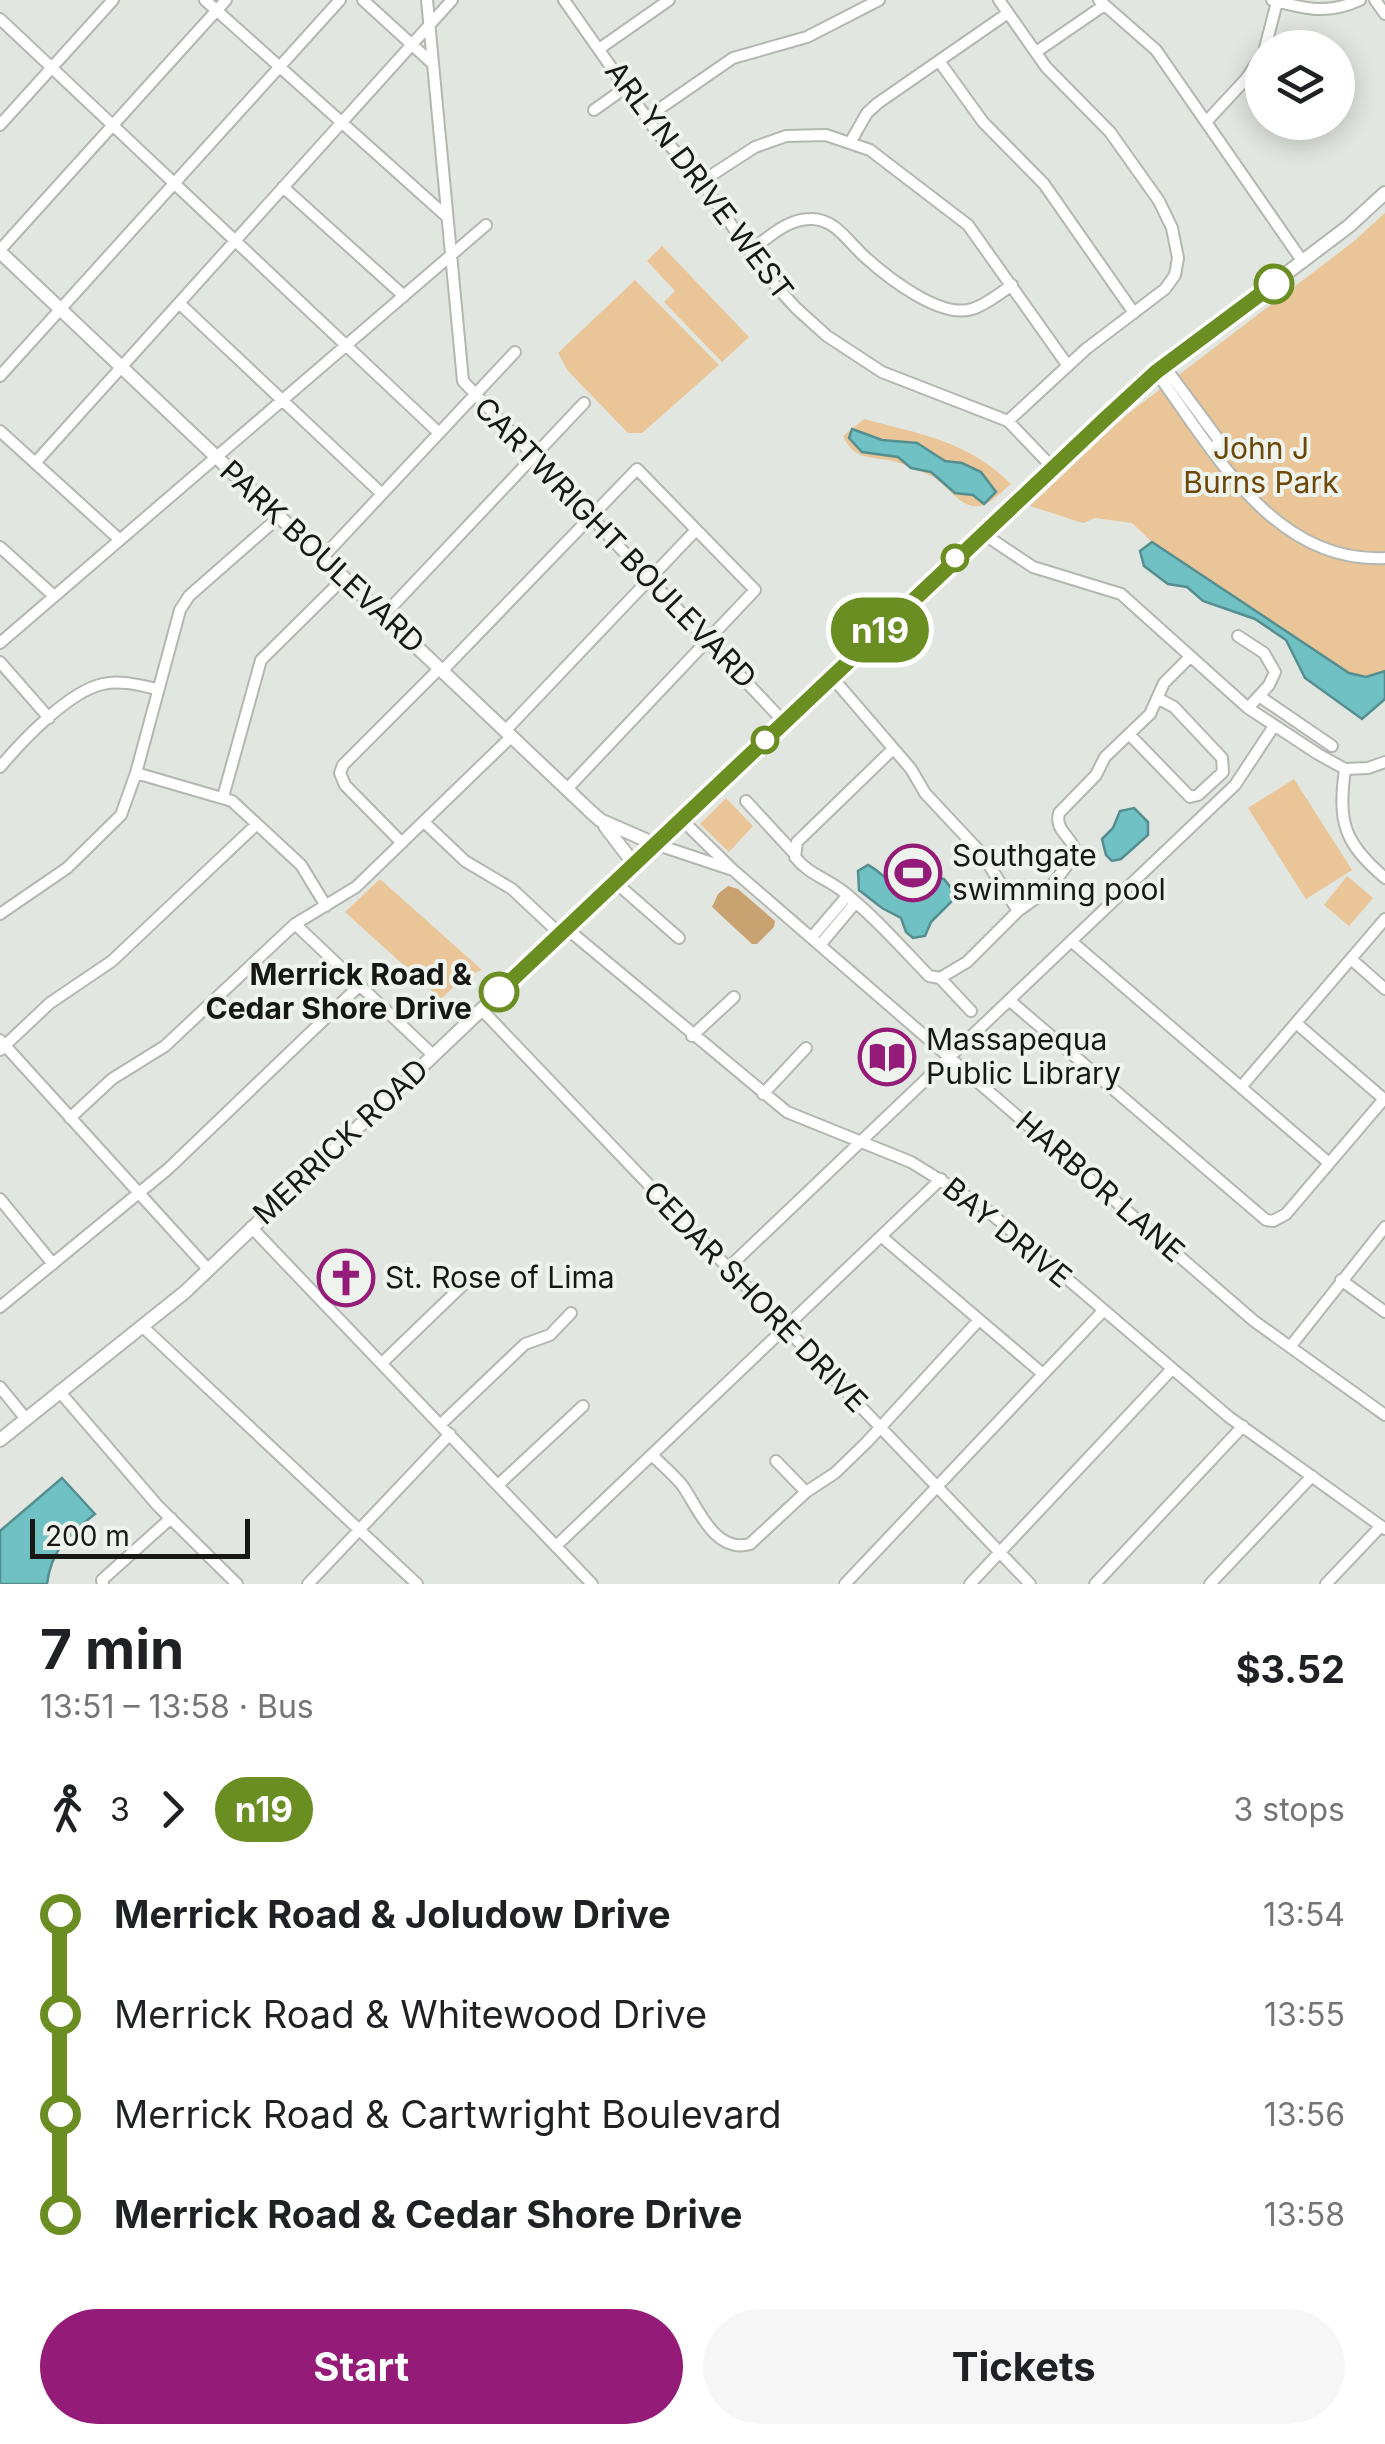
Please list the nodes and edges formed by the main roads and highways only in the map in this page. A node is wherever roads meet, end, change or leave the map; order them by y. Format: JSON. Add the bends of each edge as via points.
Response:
{"nodes":[{"id":1,"x":1385,"y":193,"type":"edge"},
{"id":2,"x":0,"y":251,"type":"edge"},
{"id":3,"x":600,"y":820,"type":"junction"},
{"id":4,"x":656,"y":844,"type":"junction"},
{"id":5,"x":634,"y":864,"type":"junction"},
{"id":6,"x":0,"y":1440,"type":"edge"}],
"edges":[{"from":1,"to":4,"type":"main road","name":"MERRICK ROAD","via":[[1160,369]]},
{"from":2,"to":3,"type":"main road","name":"PARK BOULEVARD"},
{"from":3,"to":4,"type":"main road","name":"PARK BOULEVARD"},
{"from":3,"to":5,"type":"main road"},
{"from":4,"to":5,"type":"main road","name":"MERRICK ROAD"},
{"from":5,"to":6,"type":"main road","name":"MERRICK ROAD","via":[[208,1270]]}]}
